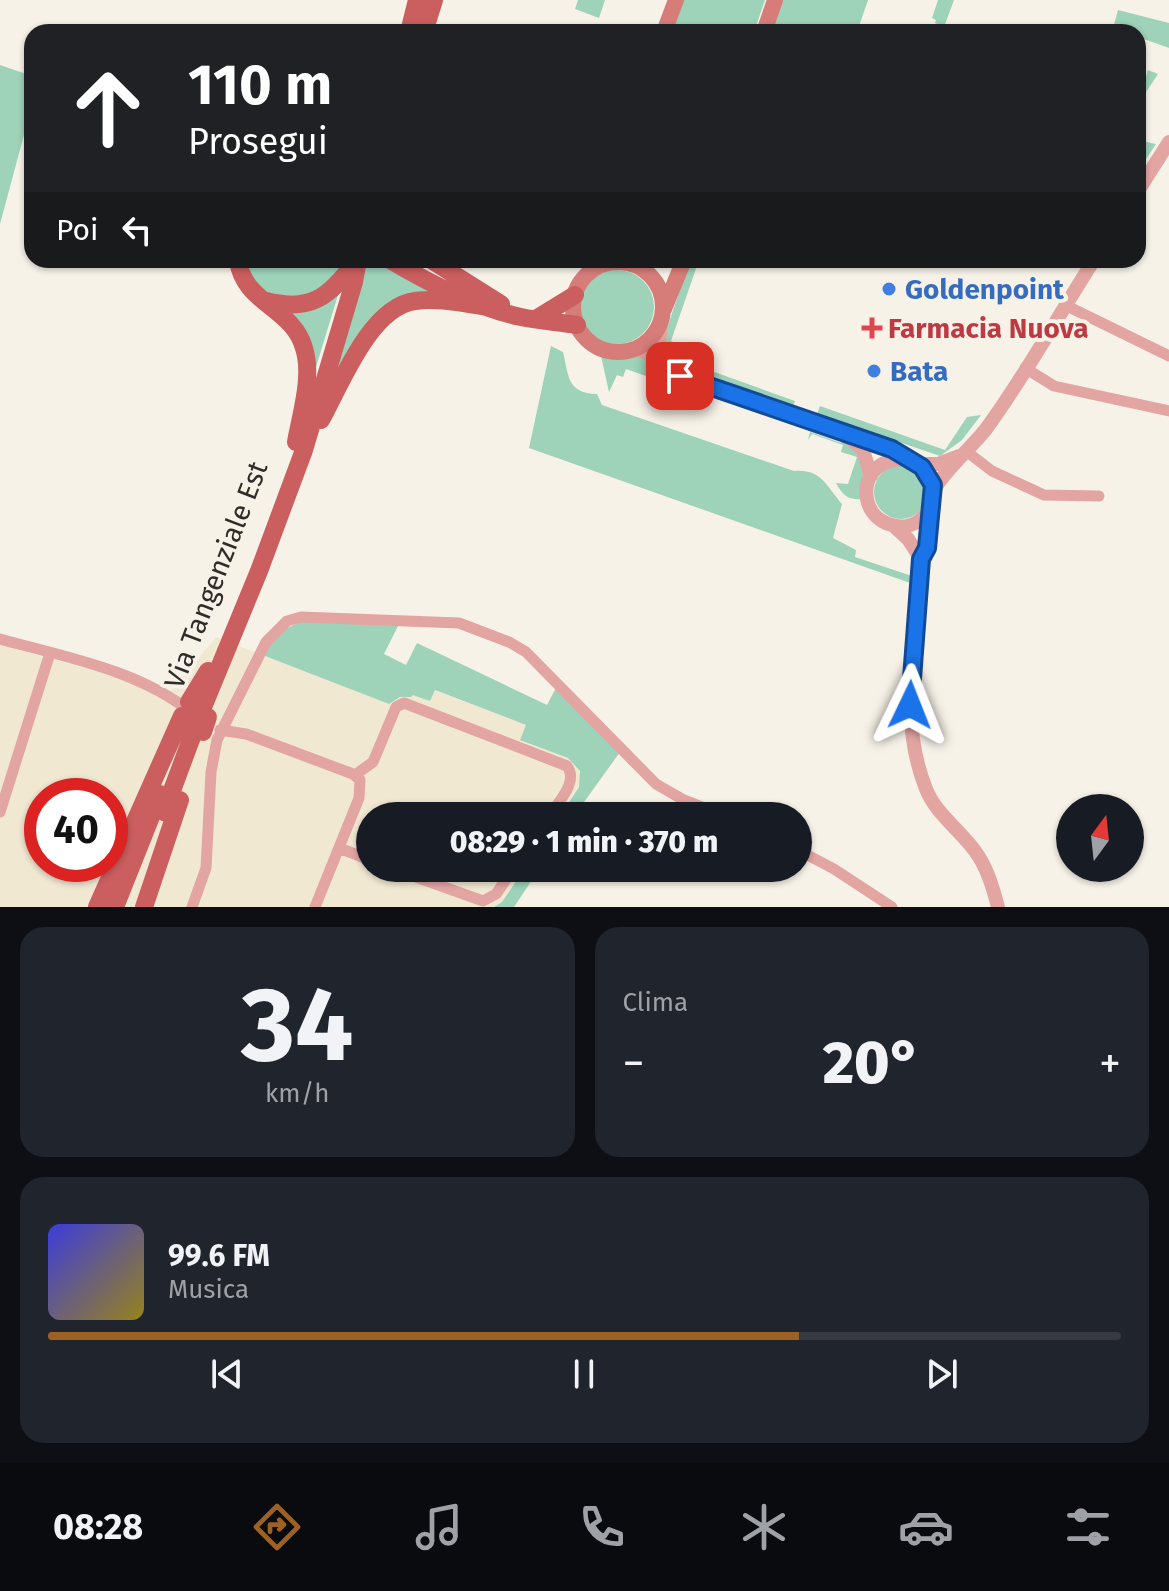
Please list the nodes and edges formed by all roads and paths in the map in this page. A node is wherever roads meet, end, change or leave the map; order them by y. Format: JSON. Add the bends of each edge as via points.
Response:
{"nodes":[{"id":1,"x":775,"y":0,"type":"edge"},
{"id":2,"x":674,"y":1,"type":"edge"},
{"id":3,"x":667,"y":24,"type":"edge"},
{"id":4,"x":767,"y":24,"type":"edge"},
{"id":5,"x":1169,"y":142,"type":"edge"},
{"id":6,"x":1146,"y":178,"type":"edge"},
{"id":7,"x":240,"y":268,"type":"edge"},
{"id":8,"x":351,"y":268,"type":"edge"},
{"id":9,"x":355,"y":268,"type":"edge"},
{"id":10,"x":405,"y":268,"type":"edge"},
{"id":11,"x":444,"y":268,"type":"edge"},
{"id":12,"x":582,"y":268,"type":"edge"},
{"id":13,"x":597,"y":268,"type":"edge"},
{"id":14,"x":639,"y":268,"type":"edge"},
{"id":15,"x":681,"y":268,"type":"edge"},
{"id":16,"x":1089,"y":268,"type":"edge"},
{"id":17,"x":578,"y":288,"type":"junction"},
{"id":18,"x":261,"y":300,"type":"junction"},
{"id":19,"x":1065,"y":305,"type":"junction"},
{"id":20,"x":483,"y":306,"type":"junction"},
{"id":21,"x":662,"y":317,"type":"junction"},
{"id":22,"x":528,"y":318,"type":"junction"},
{"id":23,"x":577,"y":325,"type":"junction"},
{"id":24,"x":636,"y":348,"type":"junction"},
{"id":25,"x":1169,"y":356,"type":"edge"},
{"id":26,"x":1025,"y":368,"type":"junction"},
{"id":27,"x":673,"y":372,"type":"junction"},
{"id":28,"x":1169,"y":411,"type":"edge"},
{"id":29,"x":844,"y":434,"type":"junction"},
{"id":30,"x":299,"y":450,"type":"junction"},
{"id":31,"x":966,"y":451,"type":"junction"},
{"id":32,"x":913,"y":462,"type":"junction"},
{"id":33,"x":871,"y":476,"type":"junction"},
{"id":34,"x":934,"y":490,"type":"junction"},
{"id":35,"x":1099,"y":496,"type":"dead end"},
{"id":36,"x":931,"y":507,"type":"junction"},
{"id":37,"x":894,"y":526,"type":"junction"},
{"id":38,"x":921,"y":559,"type":"junction"},
{"id":39,"x":0,"y":639,"type":"edge"},
{"id":40,"x":50,"y":653,"type":"junction"},
{"id":41,"x":195,"y":716,"type":"junction"},
{"id":42,"x":223,"y":730,"type":"junction"},
{"id":43,"x":355,"y":775,"type":"junction"},
{"id":44,"x":558,"y":802,"type":"edge"},
{"id":45,"x":690,"y":802,"type":"edge"},
{"id":46,"x":0,"y":812,"type":"edge"},
{"id":47,"x":339,"y":848,"type":"junction"},
{"id":48,"x":356,"y":855,"type":"edge"},
{"id":49,"x":812,"y":857,"type":"edge"},
{"id":50,"x":429,"y":882,"type":"edge"},
{"id":51,"x":504,"y":882,"type":"edge"},
{"id":52,"x":97,"y":907,"type":"edge"},
{"id":53,"x":115,"y":907,"type":"edge"},
{"id":54,"x":126,"y":907,"type":"edge"},
{"id":55,"x":144,"y":907,"type":"edge"},
{"id":56,"x":192,"y":907,"type":"edge"},
{"id":57,"x":315,"y":907,"type":"edge"},
{"id":58,"x":892,"y":907,"type":"edge"},
{"id":59,"x":998,"y":907,"type":"edge"}],
"edges":[{"from":1,"to":4,"type":"main road"},
{"from":2,"to":3,"type":"main road"},
{"from":5,"to":6,"type":"street"},
{"from":7,"to":18,"type":"main road"},
{"from":8,"to":18,"type":"main road","via":[[338,286],[317,300],[291,306]]},
{"from":9,"to":30,"type":"main road","name":"Via Tangenziale Est"},
{"from":10,"to":20,"type":"main road"},
{"from":11,"to":22,"type":"main road"},
{"from":12,"to":17,"type":"main road"},
{"from":13,"to":17,"type":"main road"},
{"from":14,"to":21,"type":"main road","via":[[662,295]]},
{"from":15,"to":21,"type":"main road"},
{"from":16,"to":19,"type":"street"},
{"from":17,"to":22,"type":"main road"},
{"from":17,"to":23,"type":"main road"},
{"from":18,"to":30,"type":"main road","via":[[290,322],[304,347]]},
{"from":19,"to":25,"type":"street"},
{"from":19,"to":26,"type":"street"},
{"from":20,"to":22,"type":"main road"},
{"from":20,"to":30,"type":"main road","via":[[415,301],[387,313]]},
{"from":21,"to":24,"type":"main road","via":[[648,341]]},
{"from":21,"to":27,"type":"street","via":[[659,344]]},
{"from":22,"to":23,"type":"main road"},
{"from":23,"to":24,"type":"main road","via":[[602,349]]},
{"from":24,"to":27,"type":"street"},
{"from":26,"to":28,"type":"street","via":[[1059,387]]},
{"from":26,"to":31,"type":"street"},
{"from":27,"to":29,"type":"street"},
{"from":29,"to":32,"type":"street","via":[[892,449]]},
{"from":29,"to":33,"type":"street","via":[[863,450]]},
{"from":30,"to":41,"type":"main road","name":"Via Tangenziale Est"},
{"from":31,"to":32,"type":"street","via":[[944,463]]},
{"from":31,"to":34,"type":"street"},
{"from":31,"to":35,"type":"street","via":[[992,471],[1044,495]]},
{"from":32,"to":33,"type":"street","via":[[889,461]]},
{"from":32,"to":34,"type":"street","via":[[929,475]]},
{"from":33,"to":37,"type":"street","via":[[869,506]]},
{"from":34,"to":36,"type":"street"},
{"from":36,"to":37,"type":"street","via":[[919,521]]},
{"from":36,"to":38,"type":"street"},
{"from":37,"to":38,"type":"street"},
{"from":38,"to":59,"type":"street","via":[[910,687],[923,779],[935,806],[980,859]]},
{"from":39,"to":40,"type":"street"},
{"from":40,"to":42,"type":"street","via":[[139,681],[181,704],[210,728]]},
{"from":40,"to":46,"type":"street"},
{"from":41,"to":52,"type":"main road"},
{"from":41,"to":53,"type":"main road","name":"Via Tangenziale Est"},
{"from":41,"to":54,"type":"main road","name":"Via Tangenziale Est"},
{"from":41,"to":55,"type":"main road"},
{"from":42,"to":43,"type":"street"},
{"from":42,"to":45,"type":"street","via":[[261,651],[287,621],[314,616],[459,623],[522,648],[656,784]]},
{"from":42,"to":56,"type":"street","via":[[212,760],[206,868]]},
{"from":43,"to":44,"type":"street","via":[[373,762],[396,707],[404,703],[567,766],[571,782]]},
{"from":43,"to":47,"type":"street","via":[[360,792]]},
{"from":47,"to":48,"type":"street"},
{"from":47,"to":57,"type":"street"},
{"from":49,"to":58,"type":"street"},
{"from":50,"to":51,"type":"street","via":[[480,901],[493,897]]}]}
